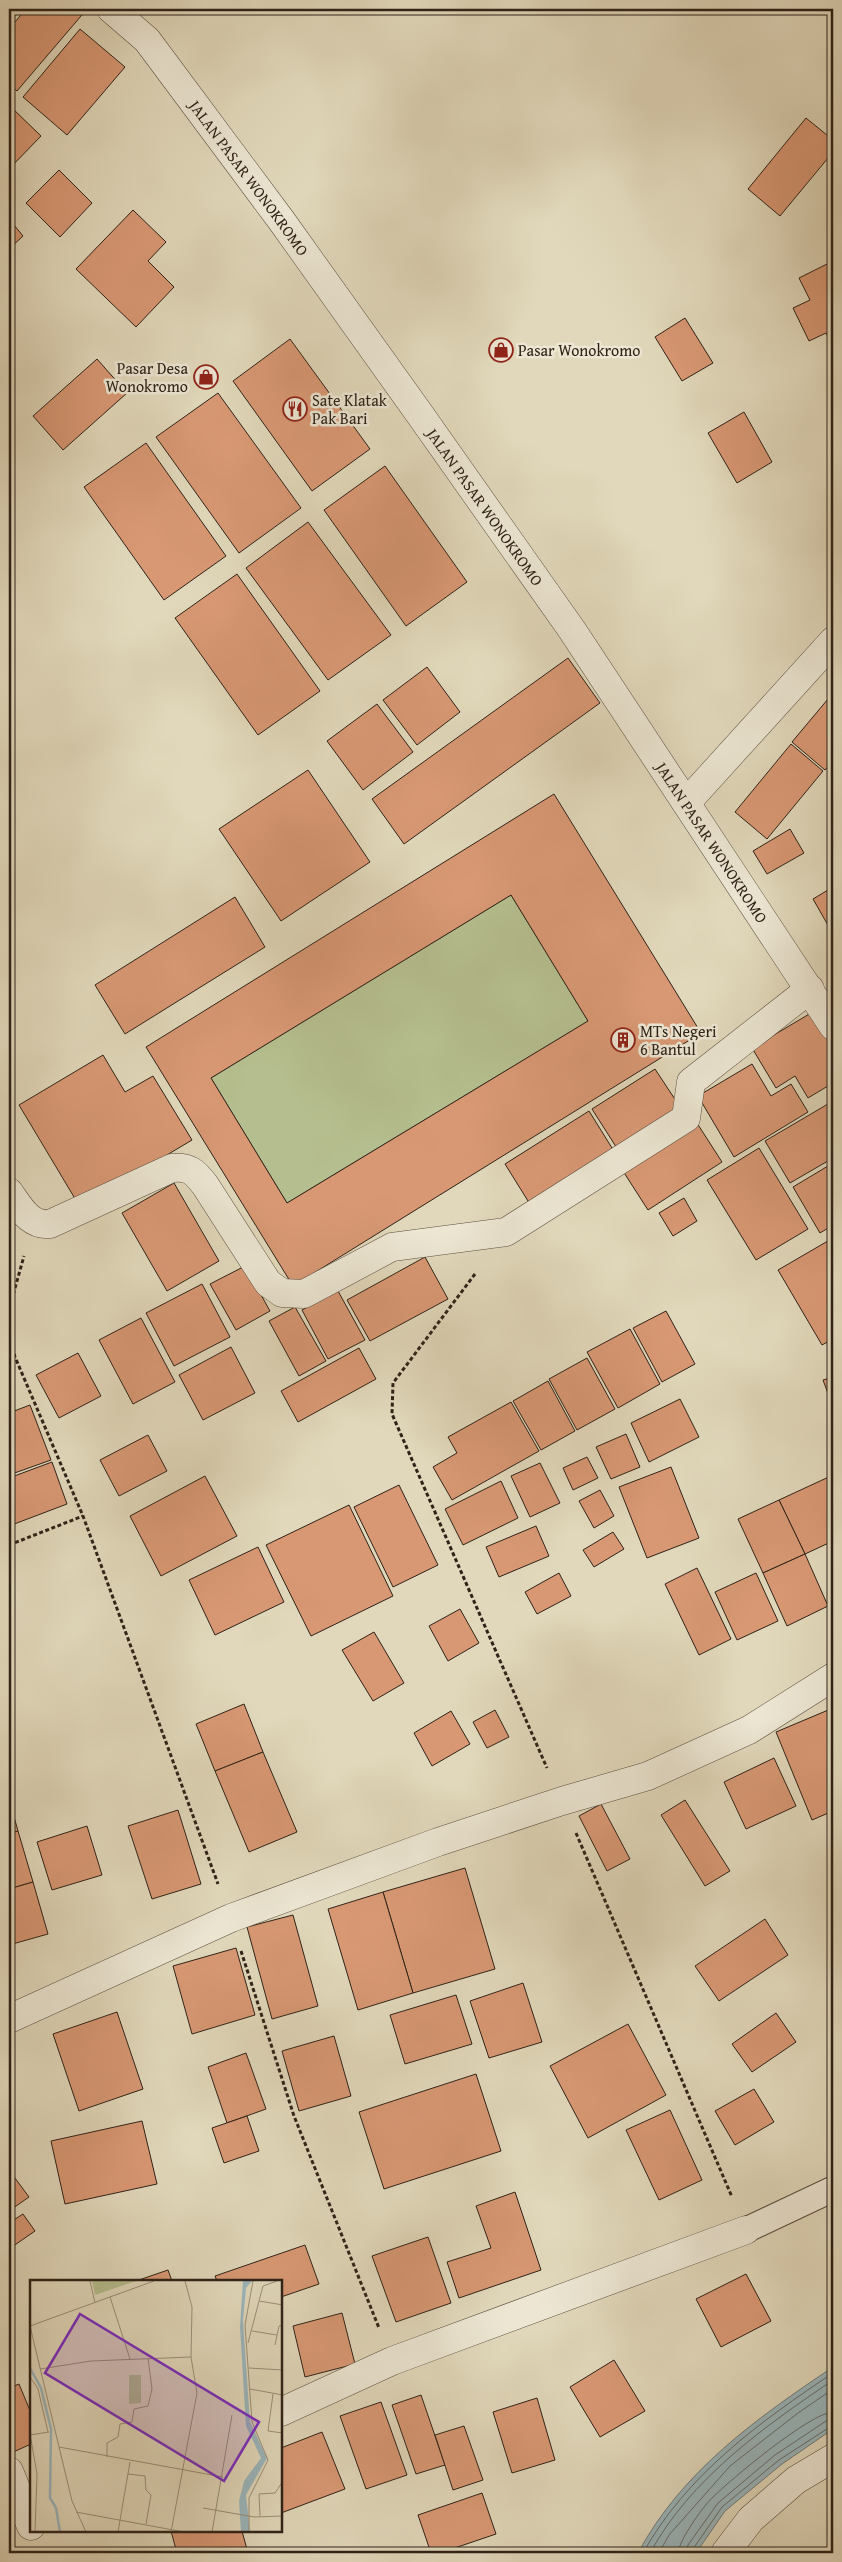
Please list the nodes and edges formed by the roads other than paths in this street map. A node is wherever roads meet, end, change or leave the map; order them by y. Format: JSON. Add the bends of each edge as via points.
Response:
{"nodes":[{"id":1,"x":111,"y":9,"type":"edge"},
{"id":2,"x":833,"y":641,"type":"edge"},
{"id":3,"x":687,"y":802,"type":"junction"},
{"id":4,"x":810,"y":989,"type":"junction"},
{"id":5,"x":833,"y":1026,"type":"edge"},
{"id":6,"x":9,"y":1192,"type":"edge"},
{"id":7,"x":833,"y":1678,"type":"edge"},
{"id":8,"x":9,"y":2019,"type":"edge"},
{"id":9,"x":833,"y":2188,"type":"edge"},
{"id":10,"x":746,"y":2230,"type":"joint"},
{"id":11,"x":282,"y":2412,"type":"edge"},
{"id":12,"x":833,"y":2458,"type":"edge"},
{"id":13,"x":9,"y":2471,"type":"edge"},
{"id":14,"x":30,"y":2524,"type":"edge"},
{"id":15,"x":30,"y":2526,"type":"edge"},
{"id":16,"x":9,"y":2534,"type":"edge"},
{"id":17,"x":725,"y":2553,"type":"edge"}],
"edges":[{"from":1,"to":3,"type":"street","name":"JALAN PASAR WONOKROMO","via":[[147,40],[281,220],[536,578]]},
{"from":2,"to":3,"type":"street"},
{"from":3,"to":4,"type":"street","name":"JALAN PASAR WONOKROMO"},
{"from":4,"to":5,"type":"street","name":"JALAN PASAR WONOKROMO"},
{"from":4,"to":6,"type":"street","via":[[691,1082],[686,1118],[506,1232],[392,1247],[304,1294],[282,1293],[268,1283],[205,1185],[197,1175],[183,1167],[172,1168],[50,1224],[34,1222]]},
{"from":7,"to":8,"type":"street","via":[[748,1730],[656,1772],[438,1842],[231,1918]]},
{"from":9,"to":10,"type":"lane"},
{"from":10,"to":11,"type":"street","via":[[392,2361]]},
{"from":12,"to":17,"type":"street","via":[[796,2480],[751,2519]]},
{"from":13,"to":14,"type":"street"},
{"from":15,"to":16,"type":"street"}]}
